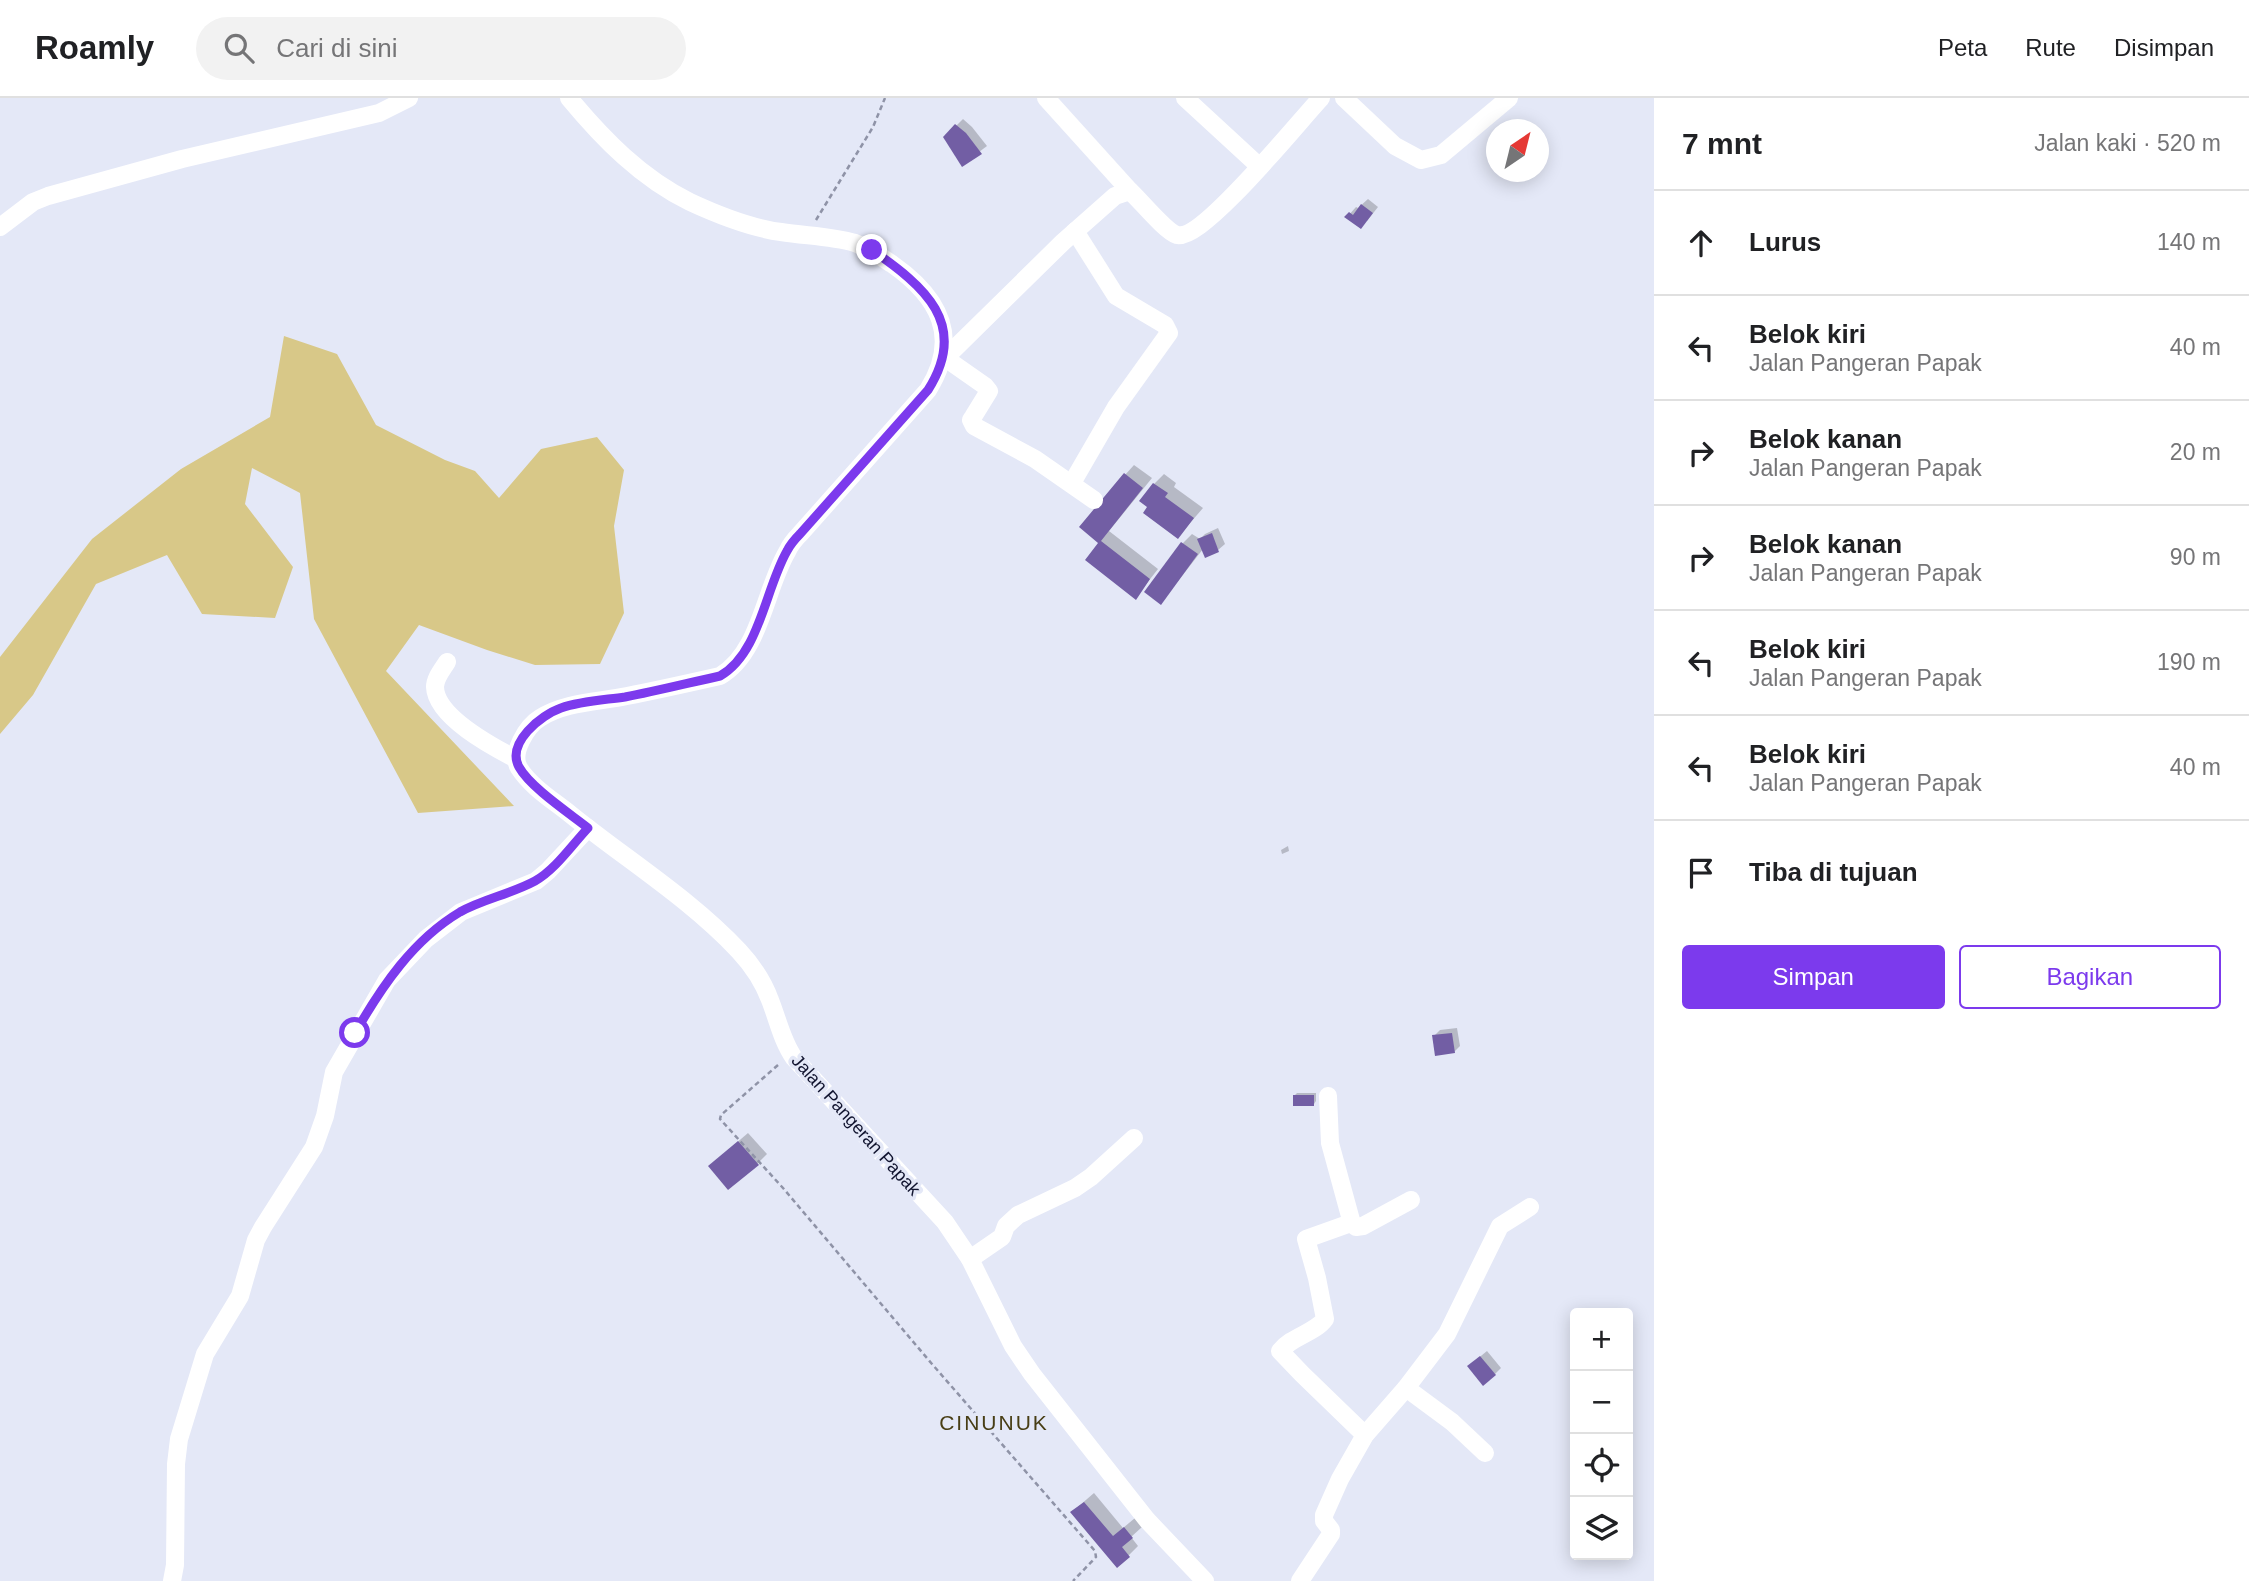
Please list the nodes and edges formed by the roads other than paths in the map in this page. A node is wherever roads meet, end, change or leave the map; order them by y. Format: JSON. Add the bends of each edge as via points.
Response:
{"nodes":[{"id":1,"x":409,"y":98,"type":"edge"},
{"id":2,"x":569,"y":98,"type":"edge"},
{"id":3,"x":1046,"y":98,"type":"edge"},
{"id":4,"x":1185,"y":98,"type":"edge"},
{"id":5,"x":1321,"y":98,"type":"edge"},
{"id":6,"x":1344,"y":98,"type":"edge"},
{"id":7,"x":1509,"y":98,"type":"edge"},
{"id":8,"x":1260,"y":167,"type":"junction"},
{"id":9,"x":1130,"y":191,"type":"junction"},
{"id":10,"x":0,"y":227,"type":"edge"},
{"id":11,"x":1075,"y":231,"type":"junction"},
{"id":12,"x":944,"y":359,"type":"junction"},
{"id":13,"x":1072,"y":483,"type":"junction"},
{"id":14,"x":1094,"y":500,"type":"dead end"},
{"id":15,"x":447,"y":663,"type":"dead end"},
{"id":16,"x":516,"y":759,"type":"junction"},
{"id":17,"x":588,"y":828,"type":"junction"},
{"id":18,"x":1328,"y":1096,"type":"dead end"},
{"id":19,"x":1135,"y":1138,"type":"dead end"},
{"id":20,"x":1411,"y":1200,"type":"dead end"},
{"id":21,"x":1530,"y":1207,"type":"dead end"},
{"id":22,"x":1350,"y":1222,"type":"junction"},
{"id":23,"x":970,"y":1259,"type":"junction"},
{"id":24,"x":1406,"y":1388,"type":"junction"},
{"id":25,"x":1365,"y":1435,"type":"junction"},
{"id":26,"x":1485,"y":1453,"type":"dead end"},
{"id":27,"x":172,"y":1581,"type":"edge"},
{"id":28,"x":1205,"y":1581,"type":"edge"},
{"id":29,"x":1300,"y":1581,"type":"edge"}],
"edges":[{"from":1,"to":10,"type":"street","via":[[379,113],[48,196]]},
{"from":2,"to":12,"type":"street","via":[[628,161],[687,201],[759,227],[856,243],[872,250],[920,287],[938,313],[945,339]]},
{"from":3,"to":9,"type":"street"},
{"from":4,"to":8,"type":"street"},
{"from":5,"to":8,"type":"street"},
{"from":6,"to":7,"type":"street","via":[[1395,146],[1421,160],[1441,155]]},
{"from":8,"to":9,"type":"street","via":[[1220,208],[1184,235],[1173,233]]},
{"from":9,"to":11,"type":"street","via":[[1115,196]]},
{"from":11,"to":12,"type":"street"},
{"from":11,"to":13,"type":"street","via":[[1116,296],[1165,325],[1169,333],[1116,407]]},
{"from":12,"to":13,"type":"street","via":[[989,391],[971,420],[974,426]]},
{"from":12,"to":16,"type":"street","via":[[928,390],[787,551],[758,622],[730,670],[720,676],[563,707],[529,727]]},
{"from":13,"to":14,"type":"street"},
{"from":15,"to":16,"type":"street","via":[[435,687],[439,701],[486,744]]},
{"from":16,"to":17,"type":"street","name":"Jalan Pangeran Papak","via":[[526,776]]},
{"from":17,"to":23,"type":"street","name":"Jalan Pangeran Papak","via":[[683,900],[746,959],[766,988],[790,1053],[945,1222]]},
{"from":17,"to":27,"type":"street","via":[[536,881],[461,912],[426,939],[387,980],[355,1033],[334,1072],[314,1147],[256,1240],[240,1296],[205,1354],[176,1450],[177,1537]]},
{"from":18,"to":22,"type":"street","via":[[1330,1143]]},
{"from":19,"to":23,"type":"street","via":[[1075,1188],[1018,1215],[1002,1237]]},
{"from":20,"to":22,"type":"street","via":[[1363,1226]]},
{"from":21,"to":24,"type":"street","via":[[1500,1226],[1447,1334]]},
{"from":22,"to":25,"type":"street","via":[[1306,1238],[1325,1319],[1280,1351]]},
{"from":23,"to":28,"type":"street","name":"Jalan Pangeran Papak","via":[[1032,1374],[1147,1520]]},
{"from":24,"to":25,"type":"street"},
{"from":24,"to":26,"type":"street"},
{"from":25,"to":29,"type":"street","via":[[1324,1515],[1331,1534]]}]}
